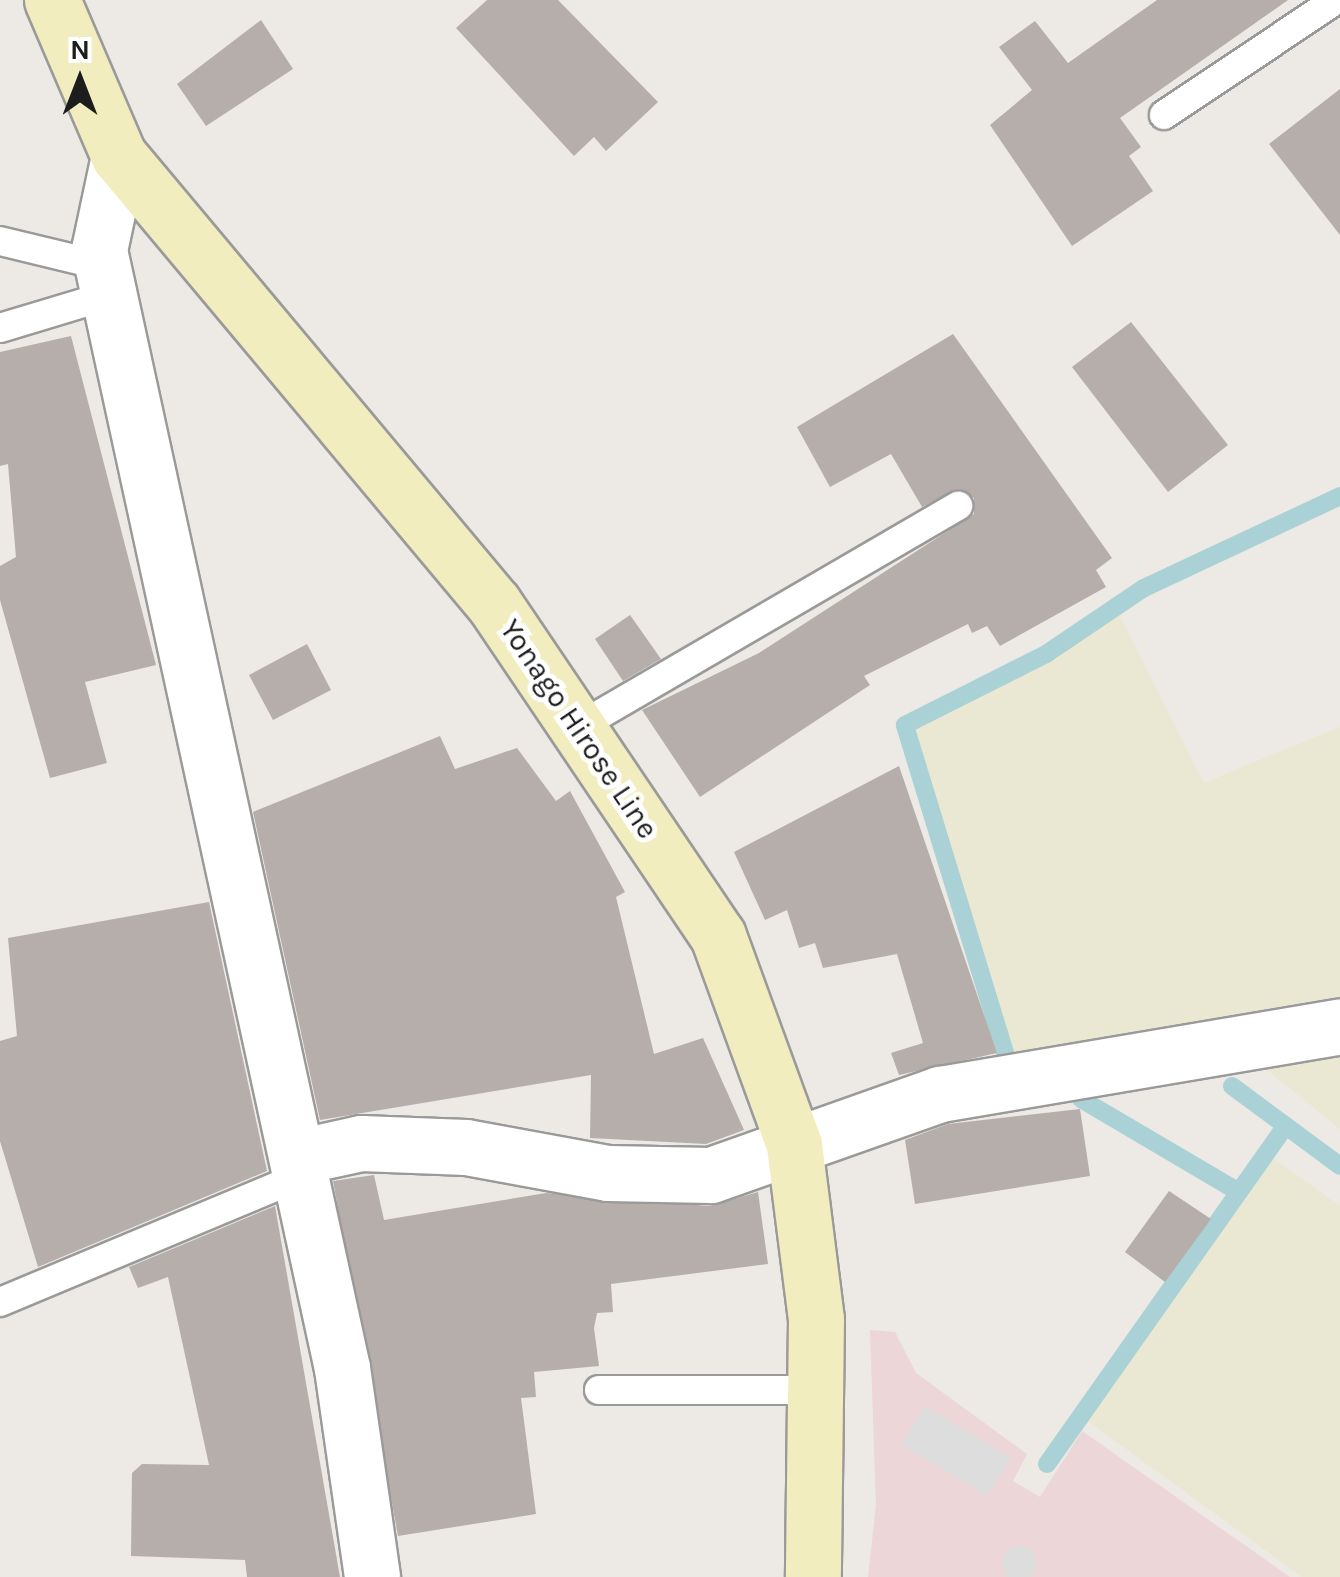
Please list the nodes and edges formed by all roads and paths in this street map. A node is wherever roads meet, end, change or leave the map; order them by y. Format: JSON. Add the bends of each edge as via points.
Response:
{"nodes":[{"id":1,"x":52,"y":0,"type":"edge"},
{"id":2,"x":1336,"y":0,"type":"edge"},
{"id":3,"x":1164,"y":115,"type":"dead end"},
{"id":4,"x":119,"y":156,"type":"junction"},
{"id":5,"x":0,"y":241,"type":"edge"},
{"id":6,"x":106,"y":280,"type":"junction"},
{"id":7,"x":0,"y":328,"type":"edge"},
{"id":8,"x":958,"y":506,"type":"dead end"},
{"id":9,"x":578,"y":726,"type":"junction"},
{"id":10,"x":1340,"y":1026,"type":"edge"},
{"id":11,"x":794,"y":1145,"type":"junction"},
{"id":12,"x":299,"y":1166,"type":"junction"},
{"id":13,"x":0,"y":1302,"type":"edge"},
{"id":14,"x":598,"y":1390,"type":"dead end"},
{"id":15,"x":818,"y":1390,"type":"junction"},
{"id":16,"x":372,"y":1577,"type":"edge"},
{"id":17,"x":814,"y":1577,"type":"edge"}],
"edges":[{"from":1,"to":4,"type":"main road","name":"Yonago Hirose Line"},
{"from":2,"to":3,"type":"lane"},
{"from":4,"to":6,"type":"street"},
{"from":4,"to":9,"type":"main road","name":"Yonago Hirose Line","via":[[494,604]]},
{"from":5,"to":6,"type":"lane"},
{"from":6,"to":7,"type":"lane"},
{"from":6,"to":12,"type":"street"},
{"from":8,"to":9,"type":"lane"},
{"from":9,"to":11,"type":"main road","name":"Yonago Hirose Line","via":[[718,936]]},
{"from":10,"to":11,"type":"street","via":[[940,1094]]},
{"from":11,"to":12,"type":"street","via":[[711,1174],[608,1173],[466,1147],[361,1143]]},
{"from":11,"to":15,"type":"main road","name":"Yonago Hirose Line"},
{"from":12,"to":13,"type":"lane"},
{"from":12,"to":16,"type":"street"},
{"from":14,"to":15,"type":"lane"},
{"from":15,"to":17,"type":"main road","name":"Yonago Hirose Line"}]}
